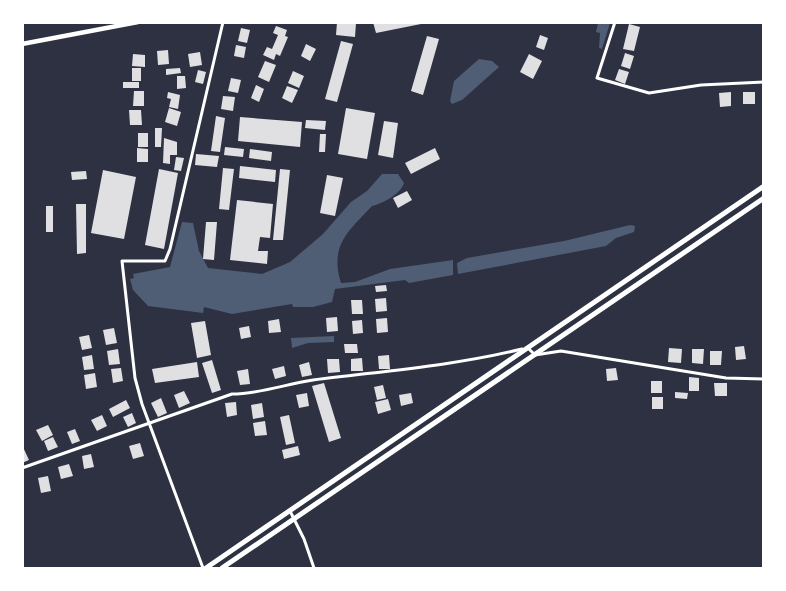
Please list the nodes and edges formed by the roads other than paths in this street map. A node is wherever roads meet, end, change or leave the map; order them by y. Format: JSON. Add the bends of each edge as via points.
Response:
{"nodes":[{"id":1,"x":138,"y":22,"type":"edge"},
{"id":2,"x":223,"y":22,"type":"edge"},
{"id":3,"x":615,"y":22,"type":"edge"},
{"id":4,"x":22,"y":44,"type":"edge"},
{"id":5,"x":764,"y":82,"type":"edge"},
{"id":6,"x":764,"y":186,"type":"edge"},
{"id":7,"x":764,"y":198,"type":"edge"},
{"id":8,"x":529,"y":347,"type":"junction"},
{"id":9,"x":535,"y":355,"type":"junction"},
{"id":10,"x":764,"y":379,"type":"edge"},
{"id":11,"x":149,"y":426,"type":"junction"},
{"id":12,"x":22,"y":468,"type":"edge"},
{"id":13,"x":290,"y":511,"type":"junction"},
{"id":14,"x":294,"y":519,"type":"junction"},
{"id":15,"x":204,"y":568,"type":"edge"},
{"id":16,"x":222,"y":568,"type":"edge"},
{"id":17,"x":314,"y":568,"type":"edge"}],
"edges":[{"from":1,"to":4,"type":"main road"},
{"from":2,"to":11,"type":"street","via":[[165,261],[123,261],[135,378]]},
{"from":3,"to":5,"type":"street","via":[[597,78],[649,93],[701,85]]},
{"from":6,"to":8,"type":"main road"},
{"from":7,"to":9,"type":"main road"},
{"from":8,"to":9,"type":"street"},
{"from":8,"to":11,"type":"street","via":[[479,360],[310,380],[232,394]]},
{"from":8,"to":13,"type":"main road"},
{"from":9,"to":10,"type":"street","via":[[561,351],[726,378]]},
{"from":9,"to":14,"type":"main road"},
{"from":11,"to":12,"type":"street"},
{"from":11,"to":15,"type":"street"},
{"from":13,"to":14,"type":"street"},
{"from":13,"to":15,"type":"main road"},
{"from":14,"to":16,"type":"main road"},
{"from":14,"to":17,"type":"street"}]}
